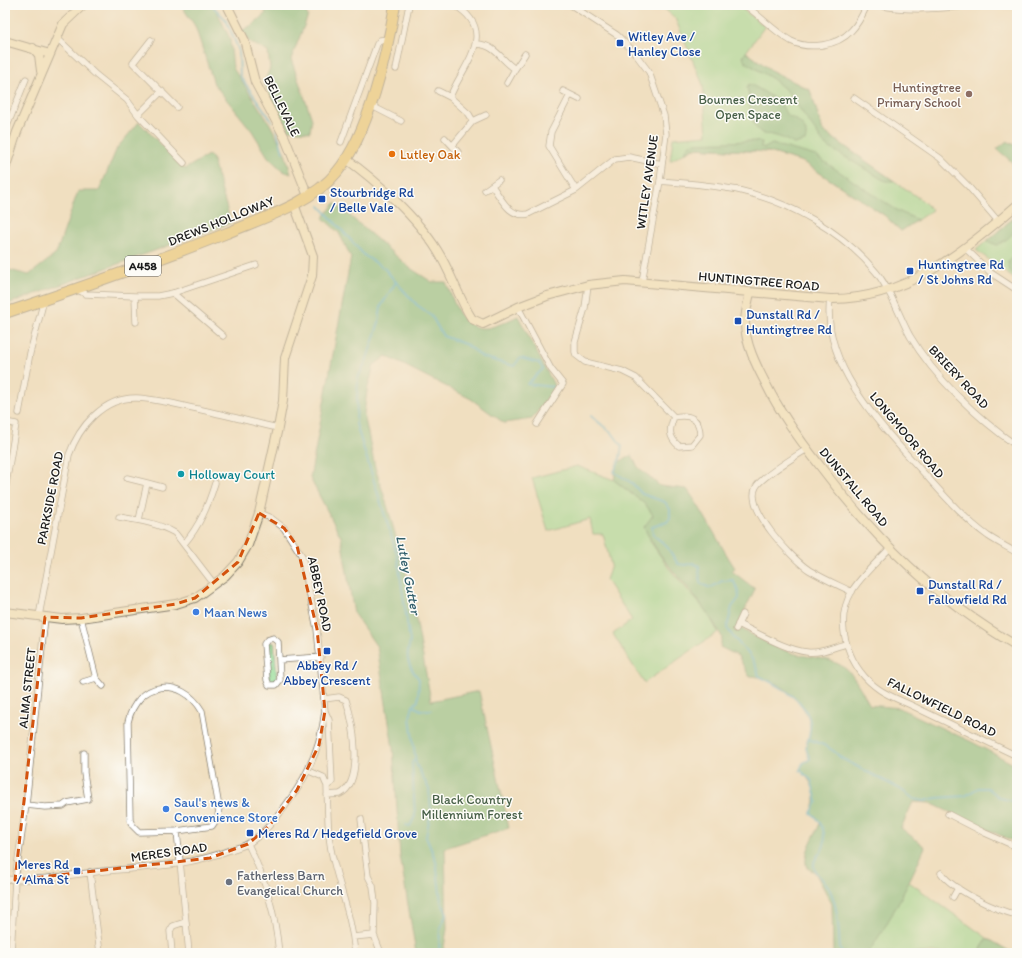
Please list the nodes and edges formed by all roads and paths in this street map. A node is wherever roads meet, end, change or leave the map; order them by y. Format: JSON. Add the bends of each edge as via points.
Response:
{"nodes":[{"id":1,"x":83,"y":5,"type":"edge"},
{"id":2,"x":227,"y":5,"type":"edge"},
{"id":3,"x":396,"y":5,"type":"edge"},
{"id":4,"x":409,"y":5,"type":"edge"},
{"id":5,"x":454,"y":5,"type":"edge"},
{"id":6,"x":571,"y":5,"type":"edge"},
{"id":7,"x":745,"y":5,"type":"edge"},
{"id":8,"x":867,"y":5,"type":"edge"},
{"id":9,"x":878,"y":5,"type":"edge"},
{"id":10,"x":977,"y":5,"type":"edge"},
{"id":11,"x":897,"y":7,"type":"edge"},
{"id":12,"x":57,"y":38,"type":"junction"},
{"id":13,"x":389,"y":39,"type":"junction"},
{"id":14,"x":151,"y":40,"type":"dead end"},
{"id":15,"x":5,"y":41,"type":"edge"},
{"id":16,"x":477,"y":44,"type":"junction"},
{"id":17,"x":32,"y":48,"type":"junction"},
{"id":18,"x":50,"y":54,"type":"junction"},
{"id":19,"x":525,"y":54,"type":"dead end"},
{"id":20,"x":396,"y":69,"type":"dead end"},
{"id":21,"x":516,"y":69,"type":"junction"},
{"id":22,"x":42,"y":76,"type":"junction"},
{"id":23,"x":26,"y":79,"type":"dead end"},
{"id":24,"x":507,"y":83,"type":"dead end"},
{"id":25,"x":162,"y":91,"type":"junction"},
{"id":26,"x":438,"y":91,"type":"dead end"},
{"id":27,"x":563,"y":91,"type":"dead end"},
{"id":28,"x":570,"y":95,"type":"junction"},
{"id":29,"x":450,"y":97,"type":"junction"},
{"id":30,"x":854,"y":98,"type":"dead end"},
{"id":31,"x":579,"y":99,"type":"dead end"},
{"id":32,"x":370,"y":105,"type":"junction"},
{"id":33,"x":177,"y":107,"type":"dead end"},
{"id":34,"x":138,"y":115,"type":"junction"},
{"id":35,"x":486,"y":115,"type":"dead end"},
{"id":36,"x":402,"y":121,"type":"dead end"},
{"id":37,"x":473,"y":121,"type":"junction"},
{"id":38,"x":5,"y":128,"type":"edge"},
{"id":39,"x":17,"y":132,"type":"junction"},
{"id":40,"x":445,"y":138,"type":"dead end"},
{"id":41,"x":341,"y":142,"type":"dead end"},
{"id":42,"x":453,"y":145,"type":"junction"},
{"id":43,"x":458,"y":152,"type":"dead end"},
{"id":44,"x":346,"y":159,"type":"junction"},
{"id":45,"x":184,"y":163,"type":"dead end"},
{"id":46,"x":662,"y":164,"type":"junction"},
{"id":47,"x":5,"y":170,"type":"edge"},
{"id":48,"x":499,"y":180,"type":"dead end"},
{"id":49,"x":660,"y":181,"type":"junction"},
{"id":50,"x":492,"y":186,"type":"junction"},
{"id":51,"x":485,"y":190,"type":"dead end"},
{"id":52,"x":576,"y":190,"type":"junction"},
{"id":53,"x":308,"y":196,"type":"junction"},
{"id":54,"x":294,"y":204,"type":"junction"},
{"id":55,"x":1017,"y":205,"type":"edge"},
{"id":56,"x":998,"y":221,"type":"junction"},
{"id":57,"x":966,"y":248,"type":"junction"},
{"id":58,"x":256,"y":265,"type":"dead end"},
{"id":59,"x":642,"y":282,"type":"junction"},
{"id":60,"x":588,"y":285,"type":"junction"},
{"id":61,"x":76,"y":289,"type":"junction"},
{"id":62,"x":1017,"y":290,"type":"edge"},
{"id":63,"x":887,"y":291,"type":"junction"},
{"id":64,"x":172,"y":293,"type":"junction"},
{"id":65,"x":750,"y":293,"type":"junction"},
{"id":66,"x":135,"y":296,"type":"junction"},
{"id":67,"x":830,"y":299,"type":"junction"},
{"id":68,"x":44,"y":300,"type":"junction"},
{"id":69,"x":518,"y":306,"type":"junction"},
{"id":70,"x":5,"y":313,"type":"edge"},
{"id":71,"x":136,"y":322,"type":"dead end"},
{"id":72,"x":223,"y":336,"type":"dead end"},
{"id":73,"x":19,"y":413,"type":"dead end"},
{"id":74,"x":674,"y":417,"type":"junction"},
{"id":75,"x":5,"y":422,"type":"edge"},
{"id":76,"x":537,"y":424,"type":"dead end"},
{"id":77,"x":278,"y":428,"type":"junction"},
{"id":78,"x":1017,"y":446,"type":"edge"},
{"id":79,"x":807,"y":449,"type":"junction"},
{"id":80,"x":127,"y":478,"type":"dead end"},
{"id":81,"x":215,"y":483,"type":"dead end"},
{"id":82,"x":147,"y":484,"type":"junction"},
{"id":83,"x":162,"y":487,"type":"dead end"},
{"id":84,"x":5,"y":490,"type":"edge"},
{"id":85,"x":259,"y":512,"type":"junction"},
{"id":86,"x":119,"y":517,"type":"dead end"},
{"id":87,"x":139,"y":520,"type":"junction"},
{"id":88,"x":184,"y":544,"type":"junction"},
{"id":89,"x":890,"y":548,"type":"junction"},
{"id":90,"x":1017,"y":553,"type":"edge"},
{"id":91,"x":214,"y":584,"type":"junction"},
{"id":92,"x":852,"y":592,"type":"junction"},
{"id":93,"x":5,"y":612,"type":"edge"},
{"id":94,"x":743,"y":614,"type":"dead end"},
{"id":95,"x":42,"y":617,"type":"junction"},
{"id":96,"x":81,"y":618,"type":"junction"},
{"id":97,"x":846,"y":644,"type":"junction"},
{"id":98,"x":1017,"y":646,"type":"edge"},
{"id":99,"x":321,"y":658,"type":"junction"},
{"id":100,"x":279,"y":660,"type":"junction"},
{"id":101,"x":96,"y":678,"type":"junction"},
{"id":102,"x":83,"y":682,"type":"dead end"},
{"id":103,"x":103,"y":686,"type":"dead end"},
{"id":104,"x":324,"y":699,"type":"junction"},
{"id":105,"x":325,"y":711,"type":"junction"},
{"id":106,"x":84,"y":753,"type":"dead end"},
{"id":107,"x":1017,"y":756,"type":"edge"},
{"id":108,"x":309,"y":771,"type":"junction"},
{"id":109,"x":327,"y":786,"type":"junction"},
{"id":110,"x":328,"y":795,"type":"junction"},
{"id":111,"x":26,"y":805,"type":"junction"},
{"id":112,"x":948,"y":814,"type":"dead end"},
{"id":113,"x":361,"y":819,"type":"dead end"},
{"id":114,"x":177,"y":831,"type":"junction"},
{"id":115,"x":248,"y":844,"type":"junction"},
{"id":116,"x":1017,"y":847,"type":"edge"},
{"id":117,"x":179,"y":864,"type":"junction"},
{"id":118,"x":90,"y":872,"type":"junction"},
{"id":119,"x":941,"y":873,"type":"dead end"},
{"id":120,"x":5,"y":879,"type":"edge"},
{"id":121,"x":15,"y":880,"type":"junction"},
{"id":122,"x":958,"y":888,"type":"junction"},
{"id":123,"x":953,"y":897,"type":"dead end"},
{"id":124,"x":1017,"y":915,"type":"edge"},
{"id":125,"x":186,"y":922,"type":"junction"},
{"id":126,"x":374,"y":935,"type":"junction"},
{"id":127,"x":354,"y":937,"type":"junction"},
{"id":128,"x":11,"y":953,"type":"edge"},
{"id":129,"x":100,"y":953,"type":"edge"},
{"id":130,"x":172,"y":953,"type":"edge"},
{"id":131,"x":189,"y":953,"type":"edge"},
{"id":132,"x":279,"y":953,"type":"edge"},
{"id":133,"x":354,"y":953,"type":"edge"},
{"id":134,"x":381,"y":953,"type":"edge"}],
"edges":[{"from":1,"to":12,"type":"street","via":[[67,19]]},
{"from":2,"to":53,"type":"street","name":"BELLEVALE","via":[[244,39],[255,82],[285,138]]},
{"from":3,"to":13,"type":"highway","number":"A458"},
{"from":4,"to":20,"type":"street"},
{"from":5,"to":16,"type":"street","via":[[465,13],[472,23]]},
{"from":6,"to":46,"type":"street","name":"WITLEY AVENUE","via":[[617,35],[649,72],[664,116],[666,134]]},
{"from":7,"to":8,"type":"street","via":[[791,41],[814,46],[828,44],[851,32]]},
{"from":9,"to":11,"type":"street"},
{"from":10,"to":11,"type":"street","via":[[920,10]]},
{"from":12,"to":18,"type":"street"},
{"from":12,"to":34,"type":"street","via":[[127,100]]},
{"from":13,"to":32,"type":"highway","number":"A458"},
{"from":13,"to":41,"type":"street","via":[[380,40],[377,44]]},
{"from":14,"to":25,"type":"street","via":[[133,63]]},
{"from":15,"to":17,"type":"street"},
{"from":16,"to":21,"type":"street","via":[[497,51]]},
{"from":16,"to":29,"type":"street"},
{"from":17,"to":18,"type":"street"},
{"from":17,"to":22,"type":"street","via":[[39,55]]},
{"from":18,"to":22,"type":"street"},
{"from":19,"to":21,"type":"street"},
{"from":21,"to":24,"type":"street"},
{"from":22,"to":39,"type":"street"},
{"from":23,"to":38,"type":"street"},
{"from":25,"to":33,"type":"street"},
{"from":25,"to":34,"type":"street"},
{"from":26,"to":29,"type":"street"},
{"from":27,"to":28,"type":"street"},
{"from":28,"to":31,"type":"street"},
{"from":28,"to":52,"type":"street","via":[[552,132],[549,146]]},
{"from":29,"to":37,"type":"street"},
{"from":30,"to":56,"type":"street","via":[[940,158]]},
{"from":32,"to":36,"type":"street"},
{"from":32,"to":44,"type":"highway","number":"A458"},
{"from":34,"to":45,"type":"street"},
{"from":35,"to":37,"type":"street"},
{"from":37,"to":42,"type":"street"},
{"from":38,"to":39,"type":"street"},
{"from":39,"to":47,"type":"street"},
{"from":40,"to":42,"type":"street"},
{"from":42,"to":43,"type":"street"},
{"from":44,"to":53,"type":"highway","number":"A458","via":[[330,180]]},
{"from":44,"to":69,"type":"street","name":"HUNTINGTREE ROAD","via":[[381,187],[418,224],[437,249],[472,319],[483,324]]},
{"from":46,"to":49,"type":"street","name":"WITLEY AVENUE"},
{"from":46,"to":52,"type":"street","via":[[629,157],[615,159]]},
{"from":48,"to":50,"type":"street"},
{"from":49,"to":59,"type":"street","name":"WITLEY AVENUE"},
{"from":49,"to":63,"type":"street","name":"BRIERY ROAD","via":[[737,190],[760,196],[811,219],[862,257],[877,274]]},
{"from":50,"to":51,"type":"street"},
{"from":50,"to":52,"type":"street","via":[[508,210],[521,216]]},
{"from":53,"to":54,"type":"highway","name":"DREWS HOLLOWAY","number":"A458"},
{"from":54,"to":61,"type":"highway","name":"DREWS HOLLOWAY","number":"A458","via":[[161,259]]},
{"from":54,"to":77,"type":"street","via":[[311,247],[313,267],[308,291],[285,358],[283,401]]},
{"from":55,"to":56,"type":"street","name":"HUNTINGTREE ROAD"},
{"from":56,"to":57,"type":"street","name":"HUNTINGTREE ROAD"},
{"from":57,"to":62,"type":"street","via":[[990,272]]},
{"from":57,"to":63,"type":"street","name":"HUNTINGTREE ROAD","via":[[915,280]]},
{"from":58,"to":64,"type":"street"},
{"from":59,"to":60,"type":"street","name":"HUNTINGTREE ROAD"},
{"from":59,"to":65,"type":"street","name":"HUNTINGTREE ROAD"},
{"from":60,"to":69,"type":"street","name":"HUNTINGTREE ROAD"},
{"from":60,"to":74,"type":"street","via":[[574,352],[585,362],[622,371],[636,378]]},
{"from":61,"to":66,"type":"street","via":[[86,294]]},
{"from":61,"to":68,"type":"highway","name":"DREWS HOLLOWAY","number":"A458"},
{"from":63,"to":67,"type":"street","name":"HUNTINGTREE ROAD","via":[[861,298]]},
{"from":63,"to":78,"type":"street","name":"BRIERY ROAD","via":[[923,357],[974,410]]},
{"from":64,"to":66,"type":"street"},
{"from":64,"to":72,"type":"street"},
{"from":65,"to":67,"type":"street","name":"HUNTINGTREE ROAD"},
{"from":65,"to":79,"type":"street","name":"DUNSTALL ROAD","via":[[745,323],[749,345],[777,407]]},
{"from":66,"to":71,"type":"street"},
{"from":67,"to":90,"type":"street","name":"LONGMOOR ROAD","via":[[828,315],[839,359],[866,405],[910,458],[956,507],[989,537]]},
{"from":68,"to":70,"type":"highway","name":"DREWS HOLLOWAY","number":"A458"},
{"from":68,"to":73,"type":"street","via":[[30,353]]},
{"from":69,"to":76,"type":"street","via":[[551,369],[563,384]]},
{"from":74,"to":74,"type":"street","via":[[685,415],[699,424],[700,435],[692,445],[679,446],[672,440],[670,426]]},
{"from":75,"to":84,"type":"street","via":[[16,424]]},
{"from":77,"to":85,"type":"street"},
{"from":77,"to":95,"type":"street","name":"PARKSIDE ROAD","via":[[136,398],[107,406],[96,413],[76,436],[68,455]]},
{"from":79,"to":89,"type":"street","name":"DUNSTALL ROAD","via":[[846,501]]},
{"from":79,"to":92,"type":"street","via":[[756,486],[753,497],[755,504],[760,516],[798,562]]},
{"from":80,"to":82,"type":"street"},
{"from":81,"to":88,"type":"street","via":[[196,530]]},
{"from":82,"to":83,"type":"street"},
{"from":82,"to":87,"type":"street"},
{"from":85,"to":91,"type":"street","via":[[248,545],[238,562]]},
{"from":85,"to":99,"type":"street","name":"ABBEY ROAD","via":[[284,528],[302,556],[318,630]]},
{"from":86,"to":87,"type":"street"},
{"from":87,"to":88,"type":"street","via":[[166,527]]},
{"from":88,"to":91,"type":"street"},
{"from":89,"to":92,"type":"street","name":"FALLOWFIELD ROAD"},
{"from":89,"to":98,"type":"street","name":"DUNSTALL ROAD","via":[[968,617]]},
{"from":91,"to":96,"type":"street","via":[[186,602]]},
{"from":92,"to":97,"type":"street","name":"FALLOWFIELD ROAD","via":[[844,615]]},
{"from":93,"to":95,"type":"street"},
{"from":94,"to":97,"type":"street","via":[[737,626],[794,649],[807,652],[823,651]]},
{"from":95,"to":96,"type":"street"},
{"from":95,"to":111,"type":"street","name":"ALMA STREET"},
{"from":96,"to":101,"type":"street"},
{"from":97,"to":107,"type":"street","name":"FALLOWFIELD ROAD","via":[[856,665],[880,690]]},
{"from":99,"to":100,"type":"street"},
{"from":99,"to":104,"type":"street","name":"ABBEY ROAD"},
{"from":100,"to":100,"type":"street","via":[[280,680],[276,685],[269,684],[266,680],[264,644],[267,640],[273,638],[278,642]]},
{"from":101,"to":102,"type":"street"},
{"from":101,"to":103,"type":"street"},
{"from":104,"to":105,"type":"street","name":"ABBEY ROAD"},
{"from":104,"to":110,"type":"street","via":[[340,697],[346,700],[355,743],[353,773],[348,788],[340,794]]},
{"from":105,"to":108,"type":"street","name":"MERES ROAD","via":[[319,745]]},
{"from":105,"to":109,"type":"street","name":"ABBEY ROAD","via":[[329,720],[332,782]]},
{"from":106,"to":111,"type":"street","via":[[88,799],[68,802],[63,806]]},
{"from":108,"to":109,"type":"street","via":[[323,777]]},
{"from":108,"to":115,"type":"street","name":"MERES ROAD","via":[[269,826]]},
{"from":109,"to":110,"type":"street","name":"ABBEY ROAD"},
{"from":110,"to":127,"type":"street","name":"ABBEY ROAD","via":[[333,861]]},
{"from":111,"to":121,"type":"street","name":"ALMA STREET"},
{"from":112,"to":116,"type":"street"},
{"from":113,"to":126,"type":"street","via":[[368,876],[373,886],[375,903]]},
{"from":114,"to":114,"type":"street","via":[[139,832],[130,820],[128,722],[133,706],[142,695],[161,688],[184,692],[197,703],[202,712],[219,807],[218,817],[212,826]]},
{"from":114,"to":117,"type":"street"},
{"from":115,"to":117,"type":"street","name":"MERES ROAD","via":[[210,858]]},
{"from":115,"to":132,"type":"street","via":[[274,914]]},
{"from":117,"to":118,"type":"street","name":"MERES ROAD"},
{"from":117,"to":125,"type":"street"},
{"from":118,"to":121,"type":"street","name":"MERES ROAD"},
{"from":118,"to":129,"type":"street"},
{"from":119,"to":122,"type":"street"},
{"from":120,"to":121,"type":"street","name":"MERES ROAD"},
{"from":121,"to":128,"type":"street","name":"ALMA STREET"},
{"from":122,"to":123,"type":"street"},
{"from":122,"to":124,"type":"street"},
{"from":125,"to":130,"type":"street","via":[[173,926],[170,931]]},
{"from":125,"to":131,"type":"street"},
{"from":126,"to":127,"type":"street"},
{"from":126,"to":134,"type":"street"},
{"from":127,"to":133,"type":"street","name":"ABBEY ROAD"}]}
